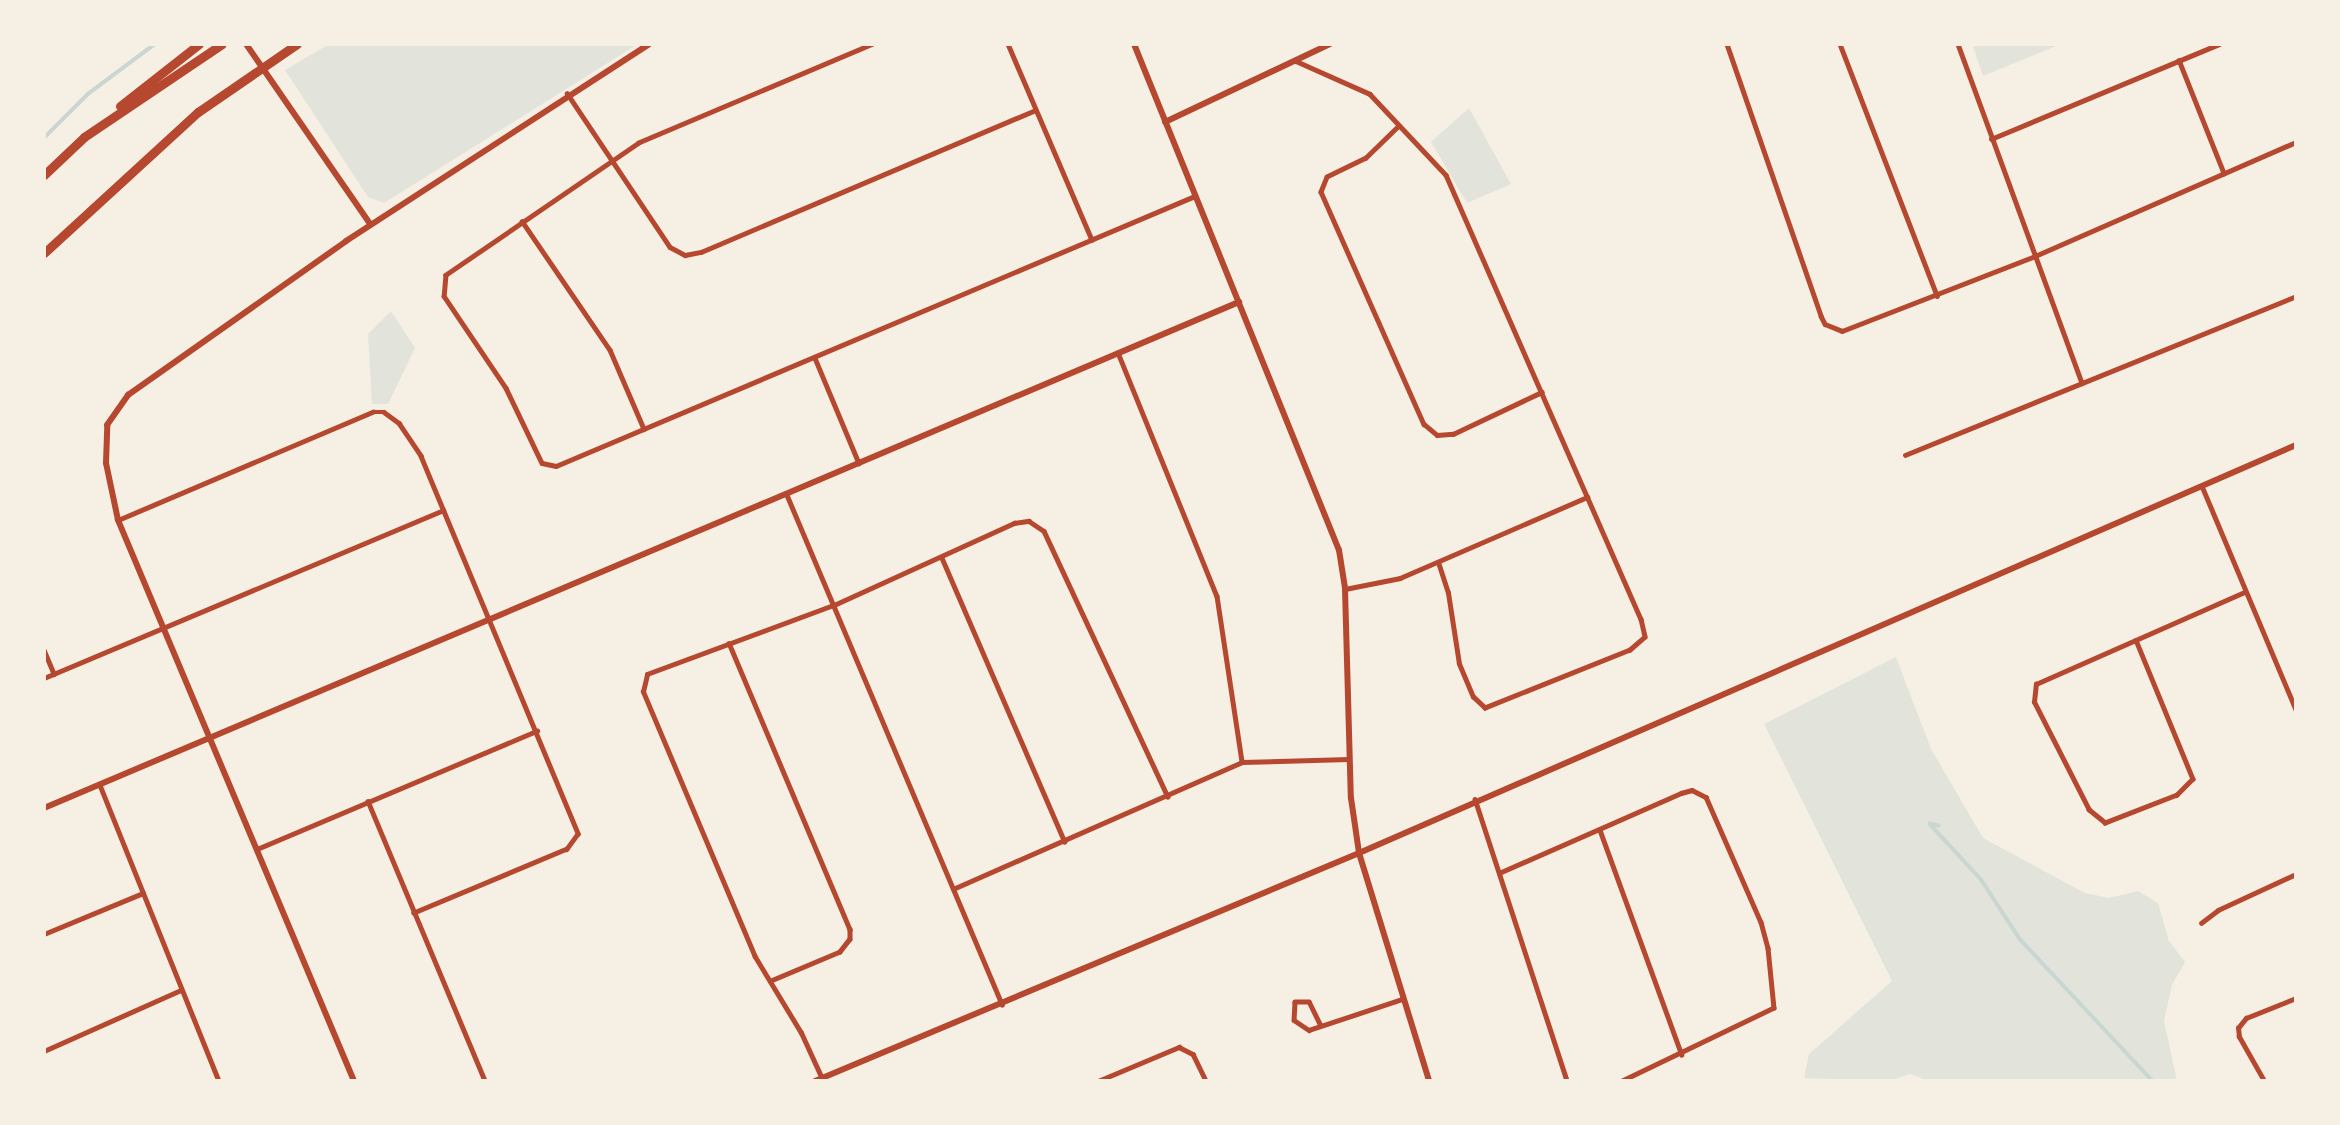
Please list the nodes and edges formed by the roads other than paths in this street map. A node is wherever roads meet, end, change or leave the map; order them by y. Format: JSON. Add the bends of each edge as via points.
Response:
{"nodes":[{"id":1,"x":200,"y":44,"type":"edge"},
{"id":2,"x":222,"y":44,"type":"edge"},
{"id":3,"x":246,"y":44,"type":"edge"},
{"id":4,"x":297,"y":44,"type":"edge"},
{"id":5,"x":649,"y":44,"type":"edge"},
{"id":6,"x":873,"y":44,"type":"edge"},
{"id":7,"x":1007,"y":44,"type":"edge"},
{"id":8,"x":1134,"y":44,"type":"edge"},
{"id":9,"x":1331,"y":44,"type":"edge"},
{"id":10,"x":1727,"y":44,"type":"edge"},
{"id":11,"x":1840,"y":44,"type":"edge"},
{"id":12,"x":1958,"y":44,"type":"edge"},
{"id":13,"x":2219,"y":44,"type":"edge"},
{"id":14,"x":1295,"y":60,"type":"junction"},
{"id":15,"x":2179,"y":61,"type":"junction"},
{"id":16,"x":567,"y":93,"type":"junction"},
{"id":17,"x":1035,"y":110,"type":"junction"},
{"id":18,"x":1166,"y":122,"type":"junction"},
{"id":19,"x":1399,"y":125,"type":"junction"},
{"id":20,"x":84,"y":137,"type":"junction"},
{"id":21,"x":1991,"y":139,"type":"junction"},
{"id":22,"x":2296,"y":142,"type":"edge"},
{"id":23,"x":614,"y":162,"type":"junction"},
{"id":24,"x":2224,"y":173,"type":"junction"},
{"id":25,"x":44,"y":175,"type":"edge"},
{"id":26,"x":1195,"y":196,"type":"junction"},
{"id":27,"x":522,"y":221,"type":"junction"},
{"id":28,"x":370,"y":224,"type":"junction"},
{"id":29,"x":1092,"y":240,"type":"junction"},
{"id":30,"x":44,"y":253,"type":"edge"},
{"id":31,"x":2035,"y":256,"type":"junction"},
{"id":32,"x":1937,"y":296,"type":"junction"},
{"id":33,"x":2296,"y":296,"type":"edge"},
{"id":34,"x":1239,"y":302,"type":"junction"},
{"id":35,"x":1119,"y":355,"type":"junction"},
{"id":36,"x":814,"y":358,"type":"junction"},
{"id":37,"x":2082,"y":383,"type":"junction"},
{"id":38,"x":1542,"y":392,"type":"junction"},
{"id":39,"x":644,"y":429,"type":"junction"},
{"id":40,"x":2296,"y":445,"type":"edge"},
{"id":41,"x":1905,"y":455,"type":"dead end"},
{"id":42,"x":859,"y":463,"type":"junction"},
{"id":43,"x":2202,"y":485,"type":"junction"},
{"id":44,"x":787,"y":495,"type":"junction"},
{"id":45,"x":1587,"y":497,"type":"junction"},
{"id":46,"x":443,"y":510,"type":"junction"},
{"id":47,"x":118,"y":520,"type":"junction"},
{"id":48,"x":943,"y":558,"type":"junction"},
{"id":49,"x":1438,"y":563,"type":"junction"},
{"id":50,"x":1345,"y":589,"type":"junction"},
{"id":51,"x":2245,"y":593,"type":"junction"},
{"id":52,"x":834,"y":605,"type":"junction"},
{"id":53,"x":489,"y":621,"type":"junction"},
{"id":54,"x":163,"y":628,"type":"junction"},
{"id":55,"x":2136,"y":640,"type":"junction"},
{"id":56,"x":729,"y":642,"type":"junction"},
{"id":57,"x":44,"y":650,"type":"edge"},
{"id":58,"x":54,"y":674,"type":"junction"},
{"id":59,"x":44,"y":678,"type":"edge"},
{"id":60,"x":2296,"y":710,"type":"edge"},
{"id":61,"x":537,"y":731,"type":"junction"},
{"id":62,"x":210,"y":739,"type":"junction"},
{"id":63,"x":1349,"y":759,"type":"junction"},
{"id":64,"x":1242,"y":762,"type":"junction"},
{"id":65,"x":100,"y":785,"type":"junction"},
{"id":66,"x":1168,"y":797,"type":"junction"},
{"id":67,"x":1475,"y":800,"type":"junction"},
{"id":68,"x":368,"y":801,"type":"junction"},
{"id":69,"x":44,"y":808,"type":"edge"},
{"id":70,"x":1600,"y":830,"type":"junction"},
{"id":71,"x":1065,"y":842,"type":"junction"},
{"id":72,"x":256,"y":850,"type":"junction"},
{"id":73,"x":1359,"y":853,"type":"junction"},
{"id":74,"x":1499,"y":873,"type":"junction"},
{"id":75,"x":2296,"y":874,"type":"edge"},
{"id":76,"x":953,"y":889,"type":"junction"},
{"id":77,"x":143,"y":893,"type":"junction"},
{"id":78,"x":414,"y":913,"type":"junction"},
{"id":79,"x":2202,"y":923,"type":"dead end"},
{"id":80,"x":44,"y":934,"type":"edge"},
{"id":81,"x":771,"y":981,"type":"junction"},
{"id":82,"x":181,"y":990,"type":"junction"},
{"id":83,"x":2296,"y":998,"type":"edge"},
{"id":84,"x":1402,"y":999,"type":"junction"},
{"id":85,"x":1002,"y":1005,"type":"junction"},
{"id":86,"x":1320,"y":1025,"type":"junction"},
{"id":87,"x":44,"y":1051,"type":"edge"},
{"id":88,"x":1682,"y":1055,"type":"junction"},
{"id":89,"x":820,"y":1080,"type":"edge"},
{"id":90,"x":219,"y":1081,"type":"edge"},
{"id":91,"x":354,"y":1081,"type":"edge"},
{"id":92,"x":485,"y":1081,"type":"edge"},
{"id":93,"x":1098,"y":1081,"type":"edge"},
{"id":94,"x":1206,"y":1081,"type":"edge"},
{"id":95,"x":1429,"y":1081,"type":"edge"},
{"id":96,"x":1567,"y":1081,"type":"edge"},
{"id":97,"x":1622,"y":1081,"type":"edge"},
{"id":98,"x":2264,"y":1081,"type":"edge"}],
"edges":[{"from":1,"to":20,"type":"highway","via":[[169,63]]},
{"from":2,"to":20,"type":"highway"},
{"from":3,"to":28,"type":"street"},
{"from":4,"to":30,"type":"highway","via":[[198,112]]},
{"from":5,"to":16,"type":"street"},
{"from":6,"to":23,"type":"street","via":[[652,137]]},
{"from":7,"to":17,"type":"street"},
{"from":8,"to":18,"type":"street"},
{"from":9,"to":14,"type":"street"},
{"from":10,"to":32,"type":"street","via":[[1825,324],[1851,330]]},
{"from":11,"to":32,"type":"street"},
{"from":12,"to":21,"type":"street"},
{"from":13,"to":15,"type":"street"},
{"from":14,"to":18,"type":"street"},
{"from":14,"to":19,"type":"street","via":[[1370,94]]},
{"from":15,"to":21,"type":"street"},
{"from":15,"to":24,"type":"street"},
{"from":16,"to":23,"type":"street"},
{"from":16,"to":28,"type":"street"},
{"from":17,"to":23,"type":"street","via":[[692,255],[670,247]]},
{"from":17,"to":29,"type":"street"},
{"from":18,"to":26,"type":"street"},
{"from":19,"to":38,"type":"street","via":[[1446,176]]},
{"from":19,"to":38,"type":"street","via":[[1366,158],[1327,177],[1321,192],[1424,424],[1437,435],[1453,434]]},
{"from":20,"to":25,"type":"highway"},
{"from":21,"to":31,"type":"street"},
{"from":22,"to":24,"type":"street"},
{"from":23,"to":27,"type":"street"},
{"from":24,"to":31,"type":"street"},
{"from":26,"to":29,"type":"street"},
{"from":26,"to":34,"type":"street"},
{"from":27,"to":39,"type":"street","via":[[610,350]]},
{"from":27,"to":39,"type":"street","via":[[453,267],[442,284],[442,293],[506,387],[542,463],[556,466]]},
{"from":28,"to":47,"type":"street","via":[[128,395],[115,409],[104,443]]},
{"from":29,"to":36,"type":"street"},
{"from":31,"to":32,"type":"street"},
{"from":31,"to":37,"type":"street"},
{"from":33,"to":37,"type":"street"},
{"from":34,"to":35,"type":"street"},
{"from":34,"to":50,"type":"street","via":[[1339,551]]},
{"from":35,"to":42,"type":"street"},
{"from":35,"to":64,"type":"street","via":[[1217,596]]},
{"from":36,"to":39,"type":"street"},
{"from":36,"to":42,"type":"street"},
{"from":37,"to":41,"type":"street"},
{"from":38,"to":45,"type":"street"},
{"from":40,"to":43,"type":"street"},
{"from":42,"to":44,"type":"street"},
{"from":43,"to":51,"type":"street"},
{"from":43,"to":67,"type":"street"},
{"from":44,"to":52,"type":"street"},
{"from":44,"to":53,"type":"street"},
{"from":45,"to":49,"type":"street"},
{"from":45,"to":49,"type":"street","via":[[1645,629],[1641,645],[1630,650],[1485,708],[1473,697],[1459,664],[1448,593]]},
{"from":46,"to":47,"type":"street","via":[[421,456],[399,423],[379,411]]},
{"from":46,"to":53,"type":"street"},
{"from":46,"to":54,"type":"street"},
{"from":47,"to":54,"type":"street"},
{"from":48,"to":52,"type":"street"},
{"from":48,"to":66,"type":"street","via":[[1014,523],[1029,521],[1044,531]]},
{"from":48,"to":71,"type":"street"},
{"from":49,"to":50,"type":"street","via":[[1377,585]]},
{"from":50,"to":63,"type":"street"},
{"from":51,"to":55,"type":"street"},
{"from":51,"to":60,"type":"street"},
{"from":52,"to":56,"type":"street"},
{"from":52,"to":76,"type":"street"},
{"from":53,"to":61,"type":"street"},
{"from":53,"to":62,"type":"street"},
{"from":54,"to":58,"type":"street"},
{"from":54,"to":62,"type":"street"},
{"from":55,"to":55,"type":"street","via":[[2044,679],[2032,695],[2090,810],[2105,823],[2177,795],[2193,779]]},
{"from":56,"to":81,"type":"street","via":[[850,929],[850,939],[840,951]]},
{"from":56,"to":81,"type":"street","via":[[651,671],[643,680],[643,692],[742,926]]},
{"from":57,"to":58,"type":"street"},
{"from":58,"to":59,"type":"street"},
{"from":61,"to":68,"type":"street"},
{"from":61,"to":78,"type":"street","via":[[577,824],[574,842]]},
{"from":62,"to":65,"type":"street"},
{"from":62,"to":72,"type":"street"},
{"from":63,"to":64,"type":"street"},
{"from":63,"to":73,"type":"street"},
{"from":64,"to":66,"type":"street"},
{"from":65,"to":69,"type":"street"},
{"from":65,"to":77,"type":"street"},
{"from":66,"to":71,"type":"street"},
{"from":67,"to":73,"type":"street"},
{"from":67,"to":74,"type":"street"},
{"from":68,"to":72,"type":"street"},
{"from":68,"to":78,"type":"street"},
{"from":70,"to":74,"type":"street"},
{"from":70,"to":88,"type":"street"},
{"from":70,"to":88,"type":"street","via":[[1681,793],[1701,793],[1711,805],[1760,922],[1769,948],[1774,1009]]},
{"from":71,"to":76,"type":"street"},
{"from":72,"to":91,"type":"street"},
{"from":73,"to":84,"type":"street"},
{"from":73,"to":85,"type":"street"},
{"from":74,"to":96,"type":"street"},
{"from":75,"to":79,"type":"street","via":[[2218,909]]},
{"from":76,"to":85,"type":"street"},
{"from":77,"to":80,"type":"street"},
{"from":77,"to":82,"type":"street"},
{"from":78,"to":92,"type":"street"},
{"from":81,"to":89,"type":"street"},
{"from":82,"to":87,"type":"street"},
{"from":82,"to":90,"type":"street"},
{"from":83,"to":98,"type":"street","via":[[2246,1018],[2238,1028]]},
{"from":84,"to":86,"type":"street"},
{"from":84,"to":95,"type":"street"},
{"from":85,"to":89,"type":"street"},
{"from":86,"to":86,"type":"street","via":[[1309,1002],[1294,1002],[1292,1009],[1300,1027],[1309,1030]]},
{"from":88,"to":97,"type":"street"},
{"from":93,"to":94,"type":"street","via":[[1179,1047],[1193,1054]]}]}
